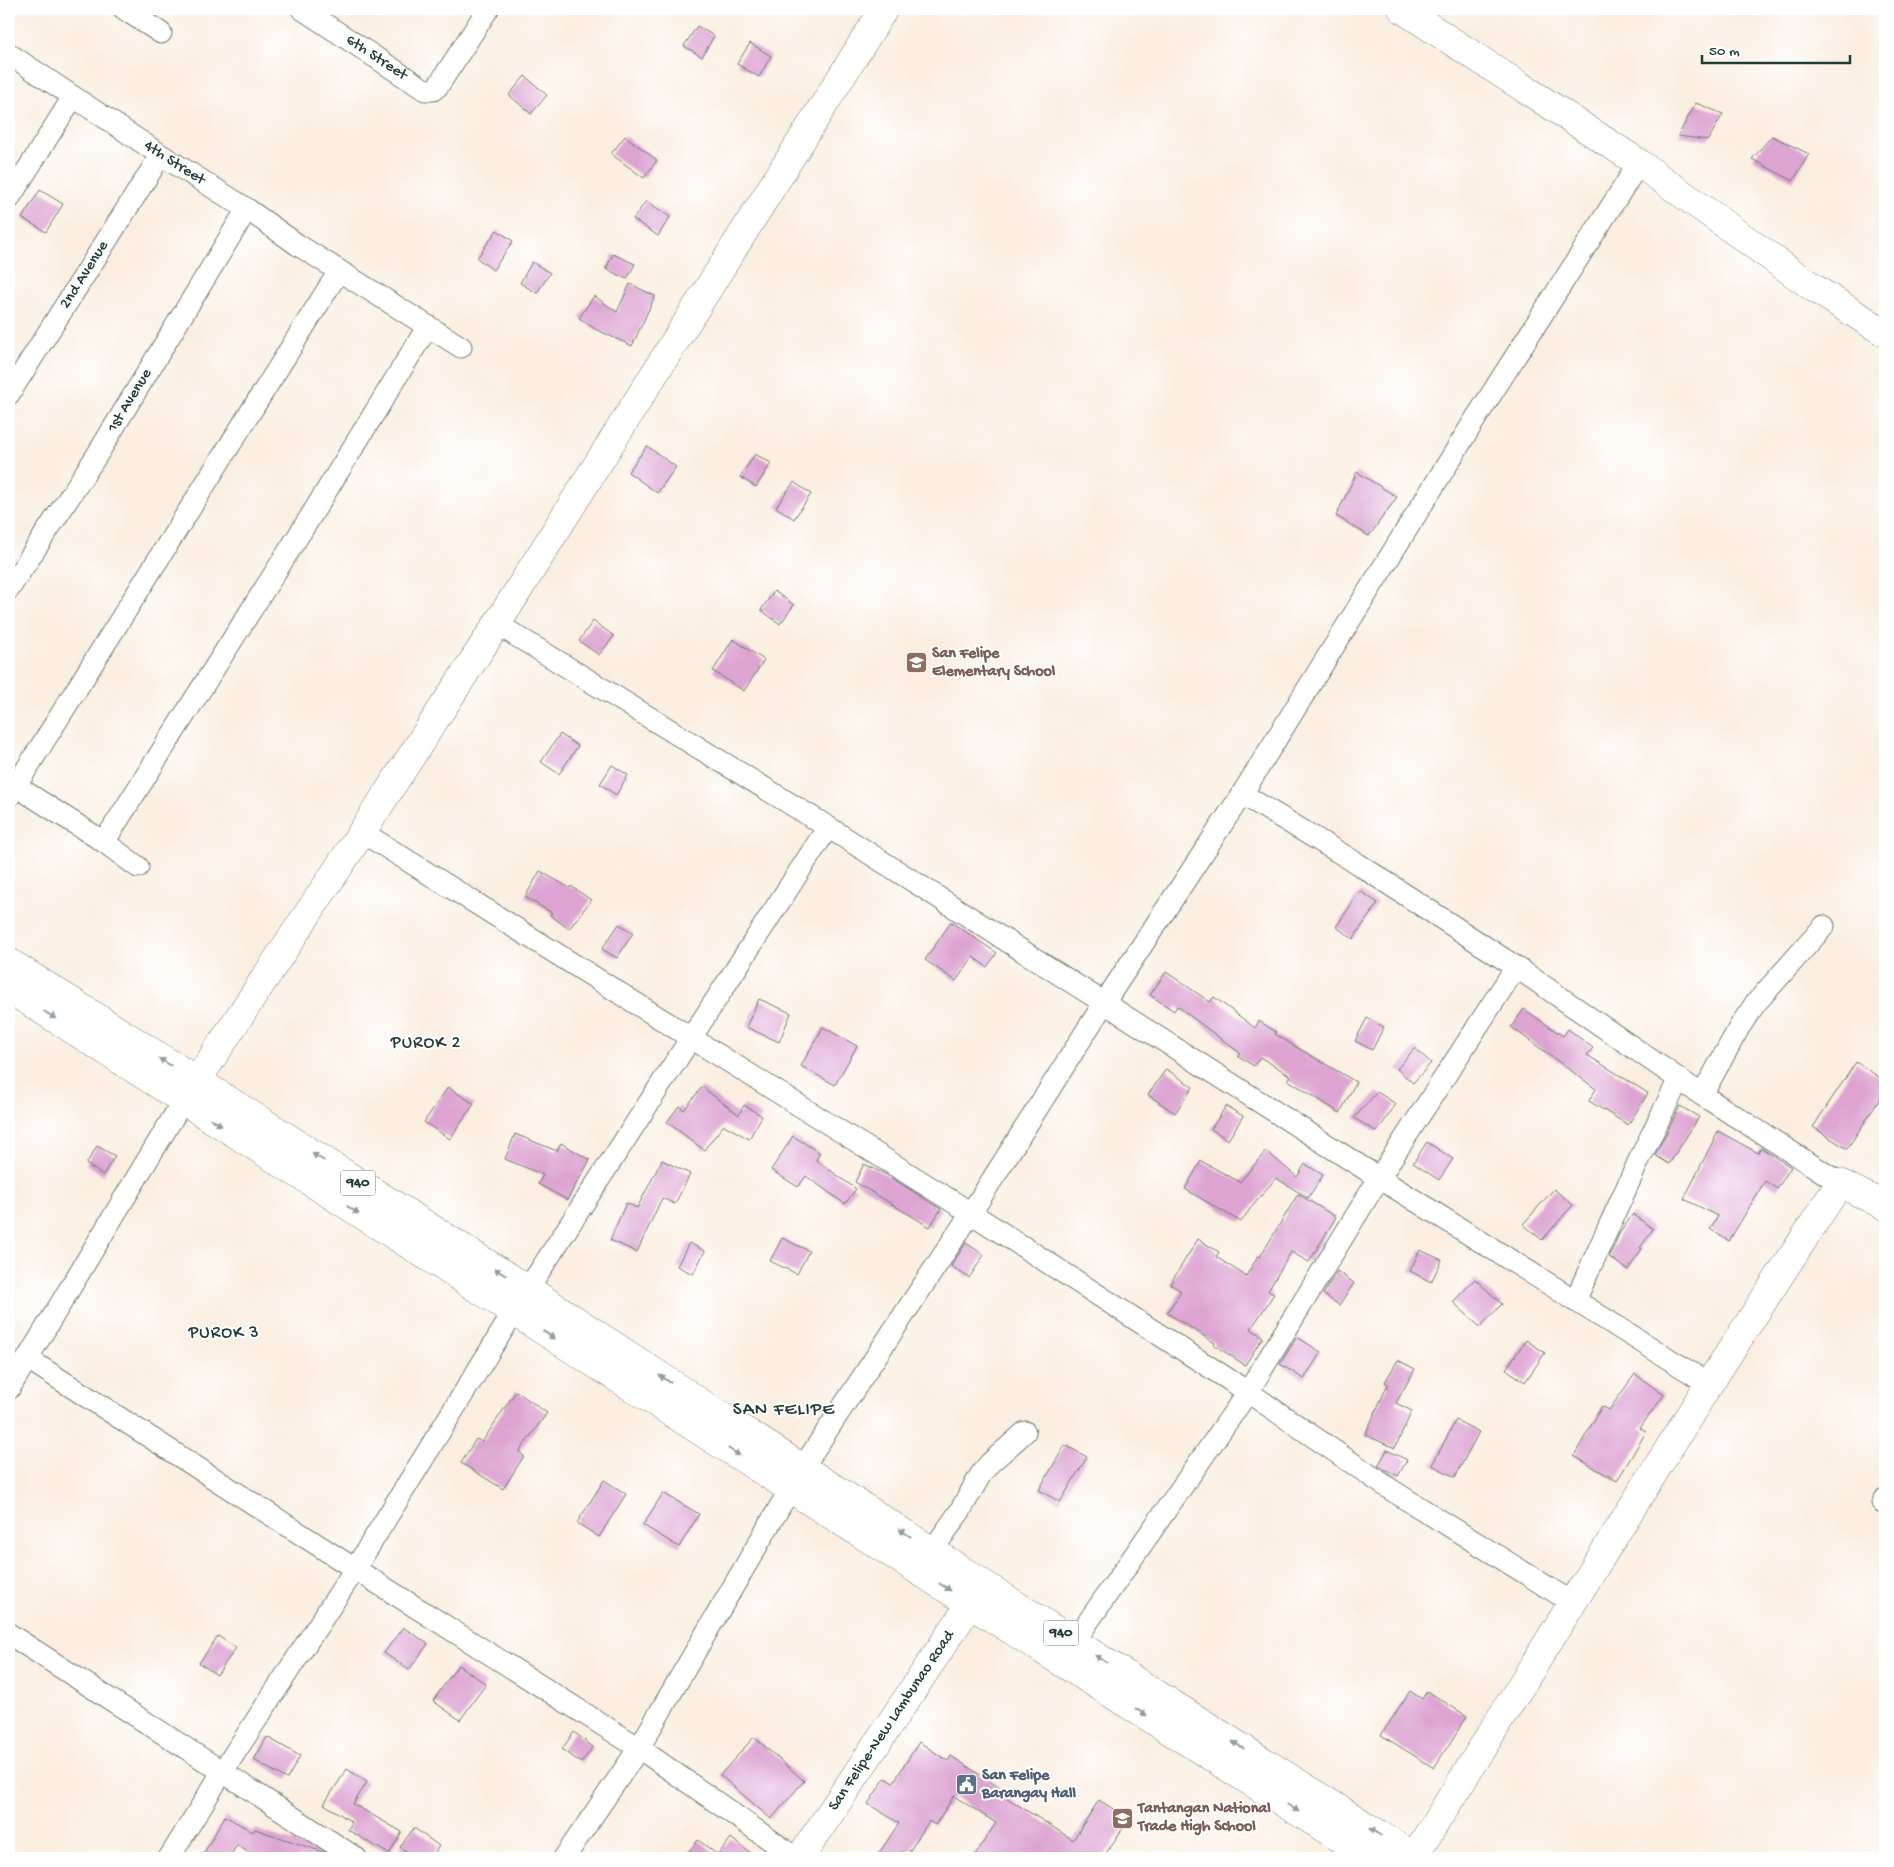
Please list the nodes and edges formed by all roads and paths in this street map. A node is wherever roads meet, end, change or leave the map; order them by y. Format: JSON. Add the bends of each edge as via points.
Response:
{"nodes":[{"id":1,"x":124,"y":9,"type":"edge"},
{"id":2,"x":302,"y":9,"type":"edge"},
{"id":3,"x":884,"y":9,"type":"edge"},
{"id":4,"x":1402,"y":9,"type":"edge"},
{"id":5,"x":483,"y":11,"type":"edge"},
{"id":6,"x":161,"y":34,"type":"dead end"},
{"id":7,"x":9,"y":54,"type":"edge"},
{"id":8,"x":73,"y":96,"type":"junction"},
{"id":9,"x":161,"y":154,"type":"junction"},
{"id":10,"x":1640,"y":163,"type":"junction"},
{"id":11,"x":9,"y":199,"type":"edge"},
{"id":12,"x":247,"y":209,"type":"junction"},
{"id":13,"x":339,"y":271,"type":"junction"},
{"id":14,"x":428,"y":326,"type":"junction"},
{"id":15,"x":1885,"y":333,"type":"edge"},
{"id":16,"x":462,"y":347,"type":"dead end"},
{"id":17,"x":9,"y":394,"type":"edge"},
{"id":18,"x":9,"y":589,"type":"edge"},
{"id":19,"x":497,"y":624,"type":"junction"},
{"id":20,"x":12,"y":792,"type":"edge"},
{"id":21,"x":1242,"y":794,"type":"junction"},
{"id":22,"x":828,"y":827,"type":"junction"},
{"id":23,"x":362,"y":832,"type":"junction"},
{"id":24,"x":104,"y":842,"type":"junction"},
{"id":25,"x":138,"y":867,"type":"dead end"},
{"id":26,"x":1824,"y":926,"type":"dead end"},
{"id":27,"x":9,"y":962,"type":"edge"},
{"id":28,"x":1516,"y":967,"type":"junction"},
{"id":29,"x":9,"y":989,"type":"edge"},
{"id":30,"x":1104,"y":1003,"type":"junction"},
{"id":31,"x":691,"y":1038,"type":"junction"},
{"id":32,"x":1679,"y":1079,"type":"junction"},
{"id":33,"x":189,"y":1091,"type":"junction"},
{"id":34,"x":1702,"y":1095,"type":"junction"},
{"id":35,"x":1379,"y":1178,"type":"junction"},
{"id":36,"x":1840,"y":1183,"type":"junction"},
{"id":37,"x":1885,"y":1206,"type":"edge"},
{"id":38,"x":971,"y":1213,"type":"junction"},
{"id":39,"x":1575,"y":1300,"type":"junction"},
{"id":40,"x":521,"y":1301,"type":"junction"},
{"id":41,"x":28,"y":1359,"type":"junction"},
{"id":42,"x":1708,"y":1384,"type":"junction"},
{"id":43,"x":9,"y":1389,"type":"edge"},
{"id":44,"x":1248,"y":1392,"type":"junction"},
{"id":45,"x":1025,"y":1432,"type":"dead end"},
{"id":46,"x":797,"y":1478,"type":"junction"},
{"id":47,"x":932,"y":1551,"type":"junction"},
{"id":48,"x":355,"y":1569,"type":"junction"},
{"id":49,"x":977,"y":1594,"type":"junction"},
{"id":50,"x":1574,"y":1602,"type":"junction"},
{"id":51,"x":9,"y":1634,"type":"edge"},
{"id":52,"x":1074,"y":1642,"type":"junction"},
{"id":53,"x":639,"y":1748,"type":"junction"},
{"id":54,"x":223,"y":1771,"type":"junction"},
{"id":55,"x":169,"y":1858,"type":"edge"},
{"id":56,"x":356,"y":1858,"type":"edge"},
{"id":57,"x":564,"y":1858,"type":"edge"},
{"id":58,"x":798,"y":1858,"type":"edge"},
{"id":59,"x":1371,"y":1858,"type":"edge"},
{"id":60,"x":1415,"y":1858,"type":"edge"}],
"edges":[{"from":1,"to":6,"type":"street"},
{"from":2,"to":5,"type":"street","name":"6th Street","via":[[425,90],[438,86]]},
{"from":3,"to":19,"type":"main road"},
{"from":4,"to":10,"type":"main road"},
{"from":7,"to":8,"type":"street","name":"4th Street"},
{"from":8,"to":9,"type":"street","name":"4th Street"},
{"from":8,"to":11,"type":"street"},
{"from":9,"to":12,"type":"street","name":"4th Street"},
{"from":9,"to":17,"type":"street","name":"2nd Avenue"},
{"from":10,"to":15,"type":"main road","via":[[1814,288]]},
{"from":10,"to":21,"type":"street","via":[[1476,418]]},
{"from":12,"to":13,"type":"street","name":"4th Street"},
{"from":12,"to":18,"type":"street","name":"1st Avenue"},
{"from":13,"to":14,"type":"street","name":"4th Street"},
{"from":13,"to":20,"type":"street"},
{"from":14,"to":16,"type":"street","name":"4th Street"},
{"from":14,"to":24,"type":"street"},
{"from":19,"to":22,"type":"street"},
{"from":19,"to":23,"type":"main road"},
{"from":20,"to":24,"type":"street"},
{"from":21,"to":28,"type":"street","via":[[1358,864]]},
{"from":21,"to":30,"type":"street"},
{"from":22,"to":30,"type":"street"},
{"from":22,"to":31,"type":"street"},
{"from":23,"to":31,"type":"street"},
{"from":23,"to":33,"type":"main road"},
{"from":24,"to":25,"type":"street"},
{"from":26,"to":34,"type":"street","via":[[1755,1004]]},
{"from":33,"to":27,"type":"main road","number":"940","one_way":true},
{"from":28,"to":32,"type":"street"},
{"from":28,"to":35,"type":"street"},
{"from":29,"to":33,"type":"main road","number":"940","one_way":true},
{"from":30,"to":35,"type":"street"},
{"from":30,"to":38,"type":"street"},
{"from":31,"to":38,"type":"street"},
{"from":31,"to":40,"type":"street"},
{"from":32,"to":34,"type":"street"},
{"from":32,"to":39,"type":"street"},
{"from":33,"to":40,"type":"main road","number":"940"},
{"from":33,"to":41,"type":"street"},
{"from":34,"to":36,"type":"street"},
{"from":35,"to":39,"type":"street"},
{"from":35,"to":44,"type":"street"},
{"from":36,"to":37,"type":"main road"},
{"from":36,"to":42,"type":"main road"},
{"from":38,"to":44,"type":"street"},
{"from":38,"to":46,"type":"street"},
{"from":39,"to":42,"type":"street"},
{"from":40,"to":46,"type":"main road","number":"940"},
{"from":40,"to":48,"type":"street"},
{"from":41,"to":43,"type":"street"},
{"from":41,"to":48,"type":"street"},
{"from":42,"to":50,"type":"main road"},
{"from":44,"to":50,"type":"street","via":[[1393,1491]]},
{"from":44,"to":52,"type":"street"},
{"from":45,"to":47,"type":"street","via":[[981,1474]]},
{"from":47,"to":46,"type":"main road","number":"940","one_way":true},
{"from":46,"to":49,"type":"main road","number":"940","one_way":true},
{"from":46,"to":53,"type":"street"},
{"from":47,"to":49,"type":"main road","number":"940"},
{"from":48,"to":53,"type":"street"},
{"from":48,"to":54,"type":"street"},
{"from":49,"to":52,"type":"main road","number":"940"},
{"from":49,"to":58,"type":"main road","name":"San Felipe-New Lambunao Road"},
{"from":49,"to":59,"type":"main road","number":"940","one_way":true},
{"from":50,"to":60,"type":"main road"},
{"from":51,"to":54,"type":"street"},
{"from":60,"to":52,"type":"main road","number":"940","one_way":true},
{"from":53,"to":57,"type":"street"},
{"from":53,"to":58,"type":"street"},
{"from":54,"to":55,"type":"street"},
{"from":54,"to":56,"type":"street"}]}
